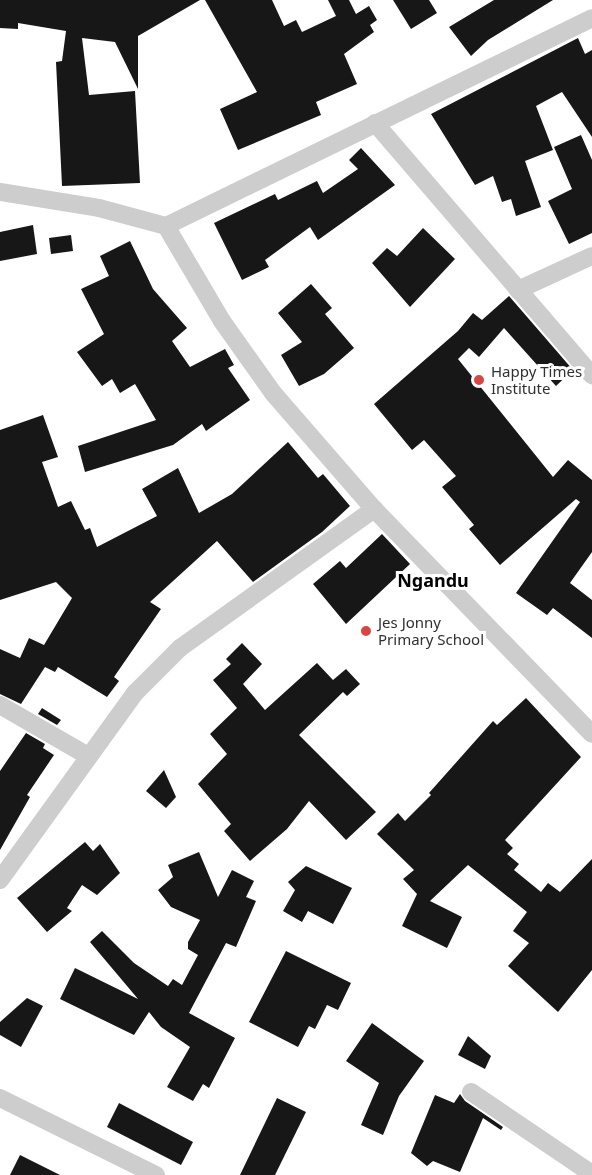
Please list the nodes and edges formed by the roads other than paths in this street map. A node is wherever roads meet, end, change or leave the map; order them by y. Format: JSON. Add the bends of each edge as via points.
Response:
{"nodes":[{"id":1,"x":592,"y":18,"type":"edge"},
{"id":2,"x":375,"y":123,"type":"junction"},
{"id":3,"x":0,"y":192,"type":"edge"},
{"id":4,"x":166,"y":226,"type":"junction"},
{"id":5,"x":592,"y":256,"type":"edge"},
{"id":6,"x":518,"y":290,"type":"junction"},
{"id":7,"x":592,"y":375,"type":"edge"},
{"id":8,"x":374,"y":509,"type":"junction"},
{"id":9,"x":0,"y":705,"type":"edge"},
{"id":10,"x":592,"y":734,"type":"edge"},
{"id":11,"x":88,"y":756,"type":"junction"},
{"id":12,"x":0,"y":880,"type":"edge"},
{"id":13,"x":471,"y":1092,"type":"dead end"},
{"id":14,"x":0,"y":1098,"type":"edge"},
{"id":15,"x":592,"y":1174,"type":"edge"},
{"id":16,"x":156,"y":1175,"type":"edge"}],
"edges":[{"from":1,"to":2,"type":"street"},
{"from":2,"to":4,"type":"street"},
{"from":2,"to":6,"type":"street"},
{"from":3,"to":4,"type":"street","via":[[99,208]]},
{"from":4,"to":8,"type":"street","via":[[222,321],[273,393]]},
{"from":5,"to":6,"type":"street"},
{"from":6,"to":7,"type":"street"},
{"from":8,"to":10,"type":"street"},
{"from":8,"to":11,"type":"street","via":[[180,648],[135,693]]},
{"from":9,"to":11,"type":"street"},
{"from":11,"to":12,"type":"street"},
{"from":13,"to":15,"type":"street"},
{"from":14,"to":16,"type":"street"}]}
